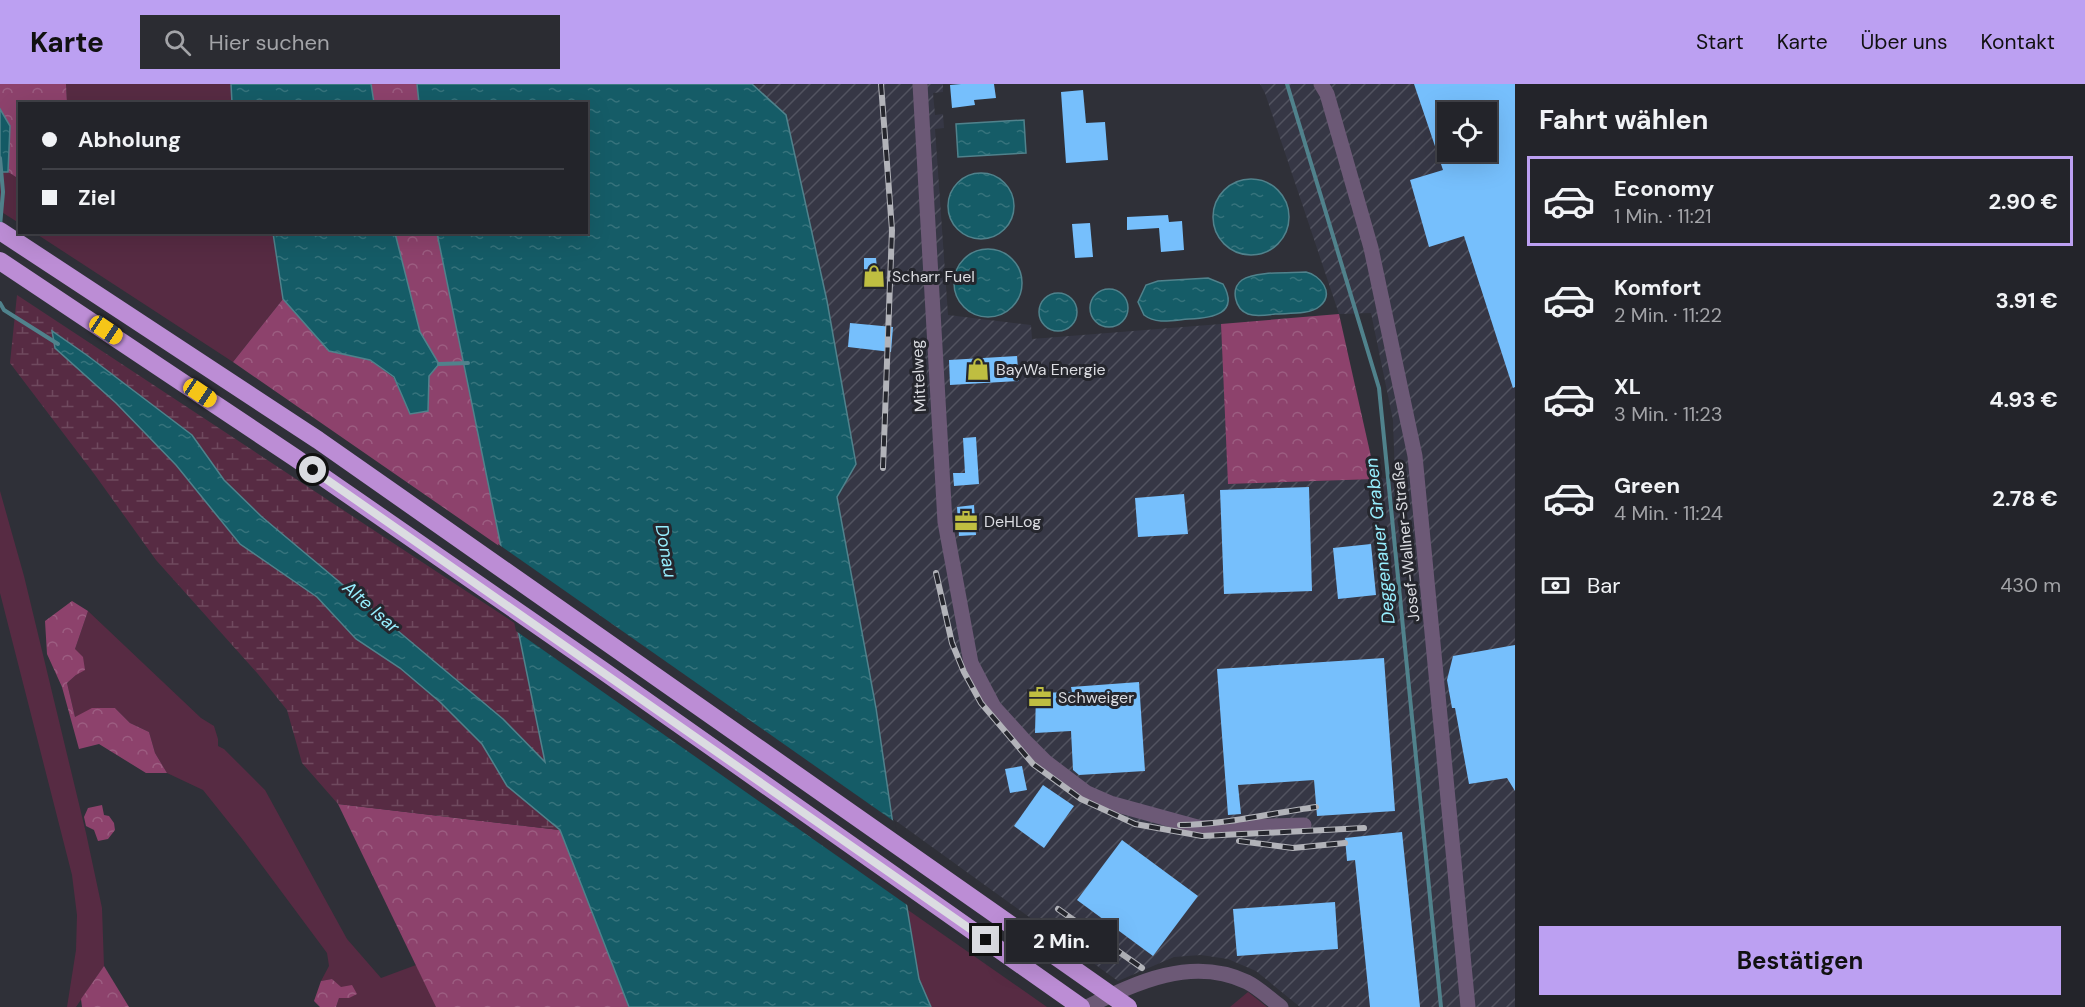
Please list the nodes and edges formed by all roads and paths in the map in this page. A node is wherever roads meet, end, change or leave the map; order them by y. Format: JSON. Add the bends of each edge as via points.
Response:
{"nodes":[{"id":1,"x":920,"y":84,"type":"edge"},
{"id":2,"x":1321,"y":84,"type":"edge"},
{"id":3,"x":0,"y":231,"type":"edge"},
{"id":4,"x":0,"y":261,"type":"edge"},
{"id":5,"x":1304,"y":825,"type":"dead end"},
{"id":6,"x":1081,"y":1007,"type":"edge"},
{"id":7,"x":1087,"y":1007,"type":"edge"},
{"id":8,"x":1128,"y":1007,"type":"edge"},
{"id":9,"x":1281,"y":1007,"type":"edge"},
{"id":10,"x":1468,"y":1007,"type":"edge"}],
"edges":[{"from":1,"to":5,"type":"street","name":"Mittelweg","via":[[945,522],[971,663],[994,707],[1046,762],[1087,793],[1201,828]]},
{"from":2,"to":10,"type":"street","name":"Josef-Wallner-Straße","via":[[1371,248],[1415,456]]},
{"from":3,"to":8,"type":"highway","via":[[318,440]]},
{"from":4,"to":6,"type":"highway","via":[[303,463]]},
{"from":7,"to":9,"type":"street","via":[[1130,985],[1196,971],[1247,982]]}]}
